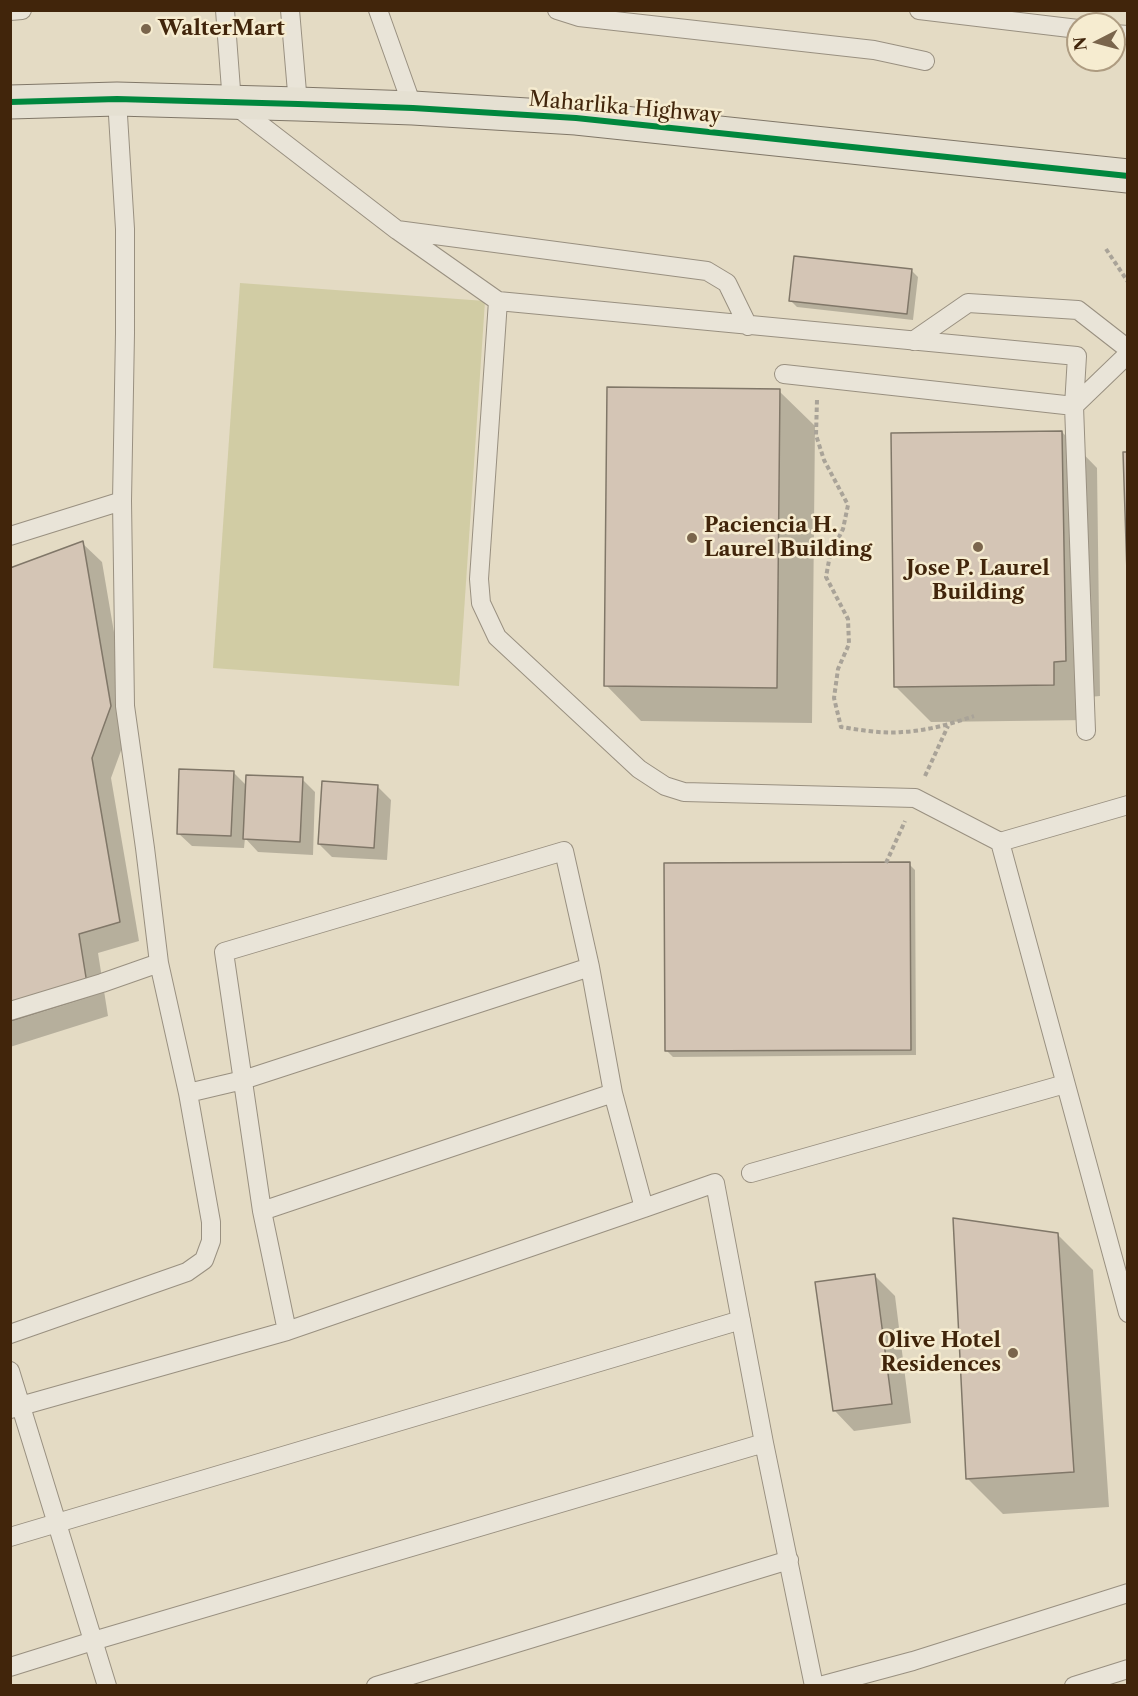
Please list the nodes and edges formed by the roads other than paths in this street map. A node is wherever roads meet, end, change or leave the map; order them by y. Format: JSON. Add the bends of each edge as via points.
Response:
{"nodes":[{"id":1,"x":21,"y":10,"type":"edge"},
{"id":2,"x":225,"y":10,"type":"edge"},
{"id":3,"x":290,"y":10,"type":"edge"},
{"id":4,"x":378,"y":10,"type":"edge"},
{"id":5,"x":557,"y":10,"type":"edge"},
{"id":6,"x":920,"y":10,"type":"edge"},
{"id":7,"x":10,"y":11,"type":"edge"},
{"id":8,"x":1066,"y":28,"type":"edge"},
{"id":9,"x":926,"y":61,"type":"dead end"},
{"id":10,"x":117,"y":99,"type":"junction"},
{"id":11,"x":10,"y":102,"type":"edge"},
{"id":12,"x":232,"y":103,"type":"junction"},
{"id":13,"x":298,"y":104,"type":"junction"},
{"id":14,"x":413,"y":108,"type":"junction"},
{"id":15,"x":1128,"y":176,"type":"edge"},
{"id":16,"x":397,"y":230,"type":"junction"},
{"id":17,"x":498,"y":301,"type":"junction"},
{"id":18,"x":748,"y":326,"type":"junction"},
{"id":19,"x":913,"y":341,"type":"junction"},
{"id":20,"x":1128,"y":351,"type":"edge"},
{"id":21,"x":784,"y":374,"type":"dead end"},
{"id":22,"x":1074,"y":406,"type":"junction"},
{"id":23,"x":122,"y":501,"type":"junction"},
{"id":24,"x":10,"y":536,"type":"edge"},
{"id":25,"x":1086,"y":730,"type":"dead end"},
{"id":26,"x":1128,"y":805,"type":"edge"},
{"id":27,"x":1000,"y":842,"type":"junction"},
{"id":28,"x":159,"y":963,"type":"junction"},
{"id":29,"x":590,"y":966,"type":"junction"},
{"id":30,"x":10,"y":1011,"type":"edge"},
{"id":31,"x":243,"y":1080,"type":"junction"},
{"id":32,"x":1065,"y":1084,"type":"junction"},
{"id":33,"x":188,"y":1093,"type":"junction"},
{"id":34,"x":613,"y":1093,"type":"junction"},
{"id":35,"x":751,"y":1173,"type":"dead end"},
{"id":36,"x":644,"y":1208,"type":"junction"},
{"id":37,"x":262,"y":1211,"type":"junction"},
{"id":38,"x":1128,"y":1313,"type":"edge"},
{"id":39,"x":741,"y":1320,"type":"junction"},
{"id":40,"x":287,"y":1330,"type":"junction"},
{"id":41,"x":10,"y":1334,"type":"edge"},
{"id":42,"x":10,"y":1371,"type":"edge"},
{"id":43,"x":16,"y":1408,"type":"edge"},
{"id":44,"x":764,"y":1443,"type":"junction"},
{"id":45,"x":58,"y":1523,"type":"junction"},
{"id":46,"x":10,"y":1538,"type":"edge"},
{"id":47,"x":789,"y":1560,"type":"junction"},
{"id":48,"x":1128,"y":1593,"type":"edge"},
{"id":49,"x":93,"y":1641,"type":"junction"},
{"id":50,"x":10,"y":1667,"type":"edge"},
{"id":51,"x":1128,"y":1669,"type":"edge"},
{"id":52,"x":840,"y":1683,"type":"edge"},
{"id":53,"x":106,"y":1686,"type":"edge"},
{"id":54,"x":376,"y":1686,"type":"edge"},
{"id":55,"x":814,"y":1686,"type":"edge"},
{"id":56,"x":820,"y":1686,"type":"edge"},
{"id":57,"x":1074,"y":1686,"type":"edge"}],
"edges":[{"from":1,"to":7,"type":"lane"},
{"from":2,"to":12,"type":"lane"},
{"from":3,"to":13,"type":"lane"},
{"from":4,"to":14,"type":"lane"},
{"from":5,"to":9,"type":"lane","via":[[579,17],[874,50]]},
{"from":6,"to":8,"type":"lane"},
{"from":10,"to":11,"type":"highway","name":"Maharlika Highway"},
{"from":10,"to":12,"type":"highway","name":"Maharlika Highway"},
{"from":10,"to":23,"type":"lane","via":[[125,229]]},
{"from":12,"to":13,"type":"highway","name":"Maharlika Highway"},
{"from":12,"to":16,"type":"lane"},
{"from":13,"to":14,"type":"highway","name":"Maharlika Highway"},
{"from":14,"to":15,"type":"highway","name":"Maharlika Highway","via":[[576,118]]},
{"from":16,"to":17,"type":"lane"},
{"from":16,"to":18,"type":"lane","via":[[707,271],[728,283]]},
{"from":17,"to":18,"type":"lane"},
{"from":17,"to":27,"type":"lane","via":[[479,579],[481,603],[496,637],[639,769],[665,786],[684,792],[915,798]]},
{"from":18,"to":19,"type":"lane"},
{"from":19,"to":20,"type":"lane","via":[[968,303],[1078,310]]},
{"from":19,"to":22,"type":"lane","via":[[1077,356]]},
{"from":20,"to":22,"type":"lane"},
{"from":21,"to":22,"type":"lane"},
{"from":22,"to":25,"type":"lane"},
{"from":23,"to":24,"type":"lane"},
{"from":23,"to":28,"type":"lane","via":[[125,706]]},
{"from":26,"to":27,"type":"lane"},
{"from":27,"to":32,"type":"lane"},
{"from":28,"to":30,"type":"lane"},
{"from":28,"to":33,"type":"lane"},
{"from":29,"to":31,"type":"lane"},
{"from":29,"to":31,"type":"lane","via":[[564,851],[224,952]]},
{"from":29,"to":34,"type":"lane"},
{"from":31,"to":33,"type":"lane"},
{"from":31,"to":37,"type":"lane"},
{"from":32,"to":35,"type":"lane"},
{"from":32,"to":38,"type":"lane"},
{"from":33,"to":41,"type":"lane","via":[[211,1222],[211,1241],[204,1260],[187,1272]]},
{"from":34,"to":36,"type":"lane"},
{"from":34,"to":37,"type":"lane"},
{"from":36,"to":39,"type":"lane","via":[[715,1183]]},
{"from":36,"to":40,"type":"lane"},
{"from":37,"to":40,"type":"lane"},
{"from":39,"to":44,"type":"lane"},
{"from":39,"to":45,"type":"lane"},
{"from":40,"to":43,"type":"lane"},
{"from":42,"to":43,"type":"lane"},
{"from":43,"to":45,"type":"lane"},
{"from":44,"to":47,"type":"lane"},
{"from":44,"to":49,"type":"lane"},
{"from":45,"to":46,"type":"lane"},
{"from":45,"to":49,"type":"lane"},
{"from":47,"to":54,"type":"lane"},
{"from":47,"to":55,"type":"lane"},
{"from":48,"to":52,"type":"lane"},
{"from":49,"to":50,"type":"lane"},
{"from":49,"to":53,"type":"lane"},
{"from":51,"to":57,"type":"lane"},
{"from":52,"to":56,"type":"lane"}]}
